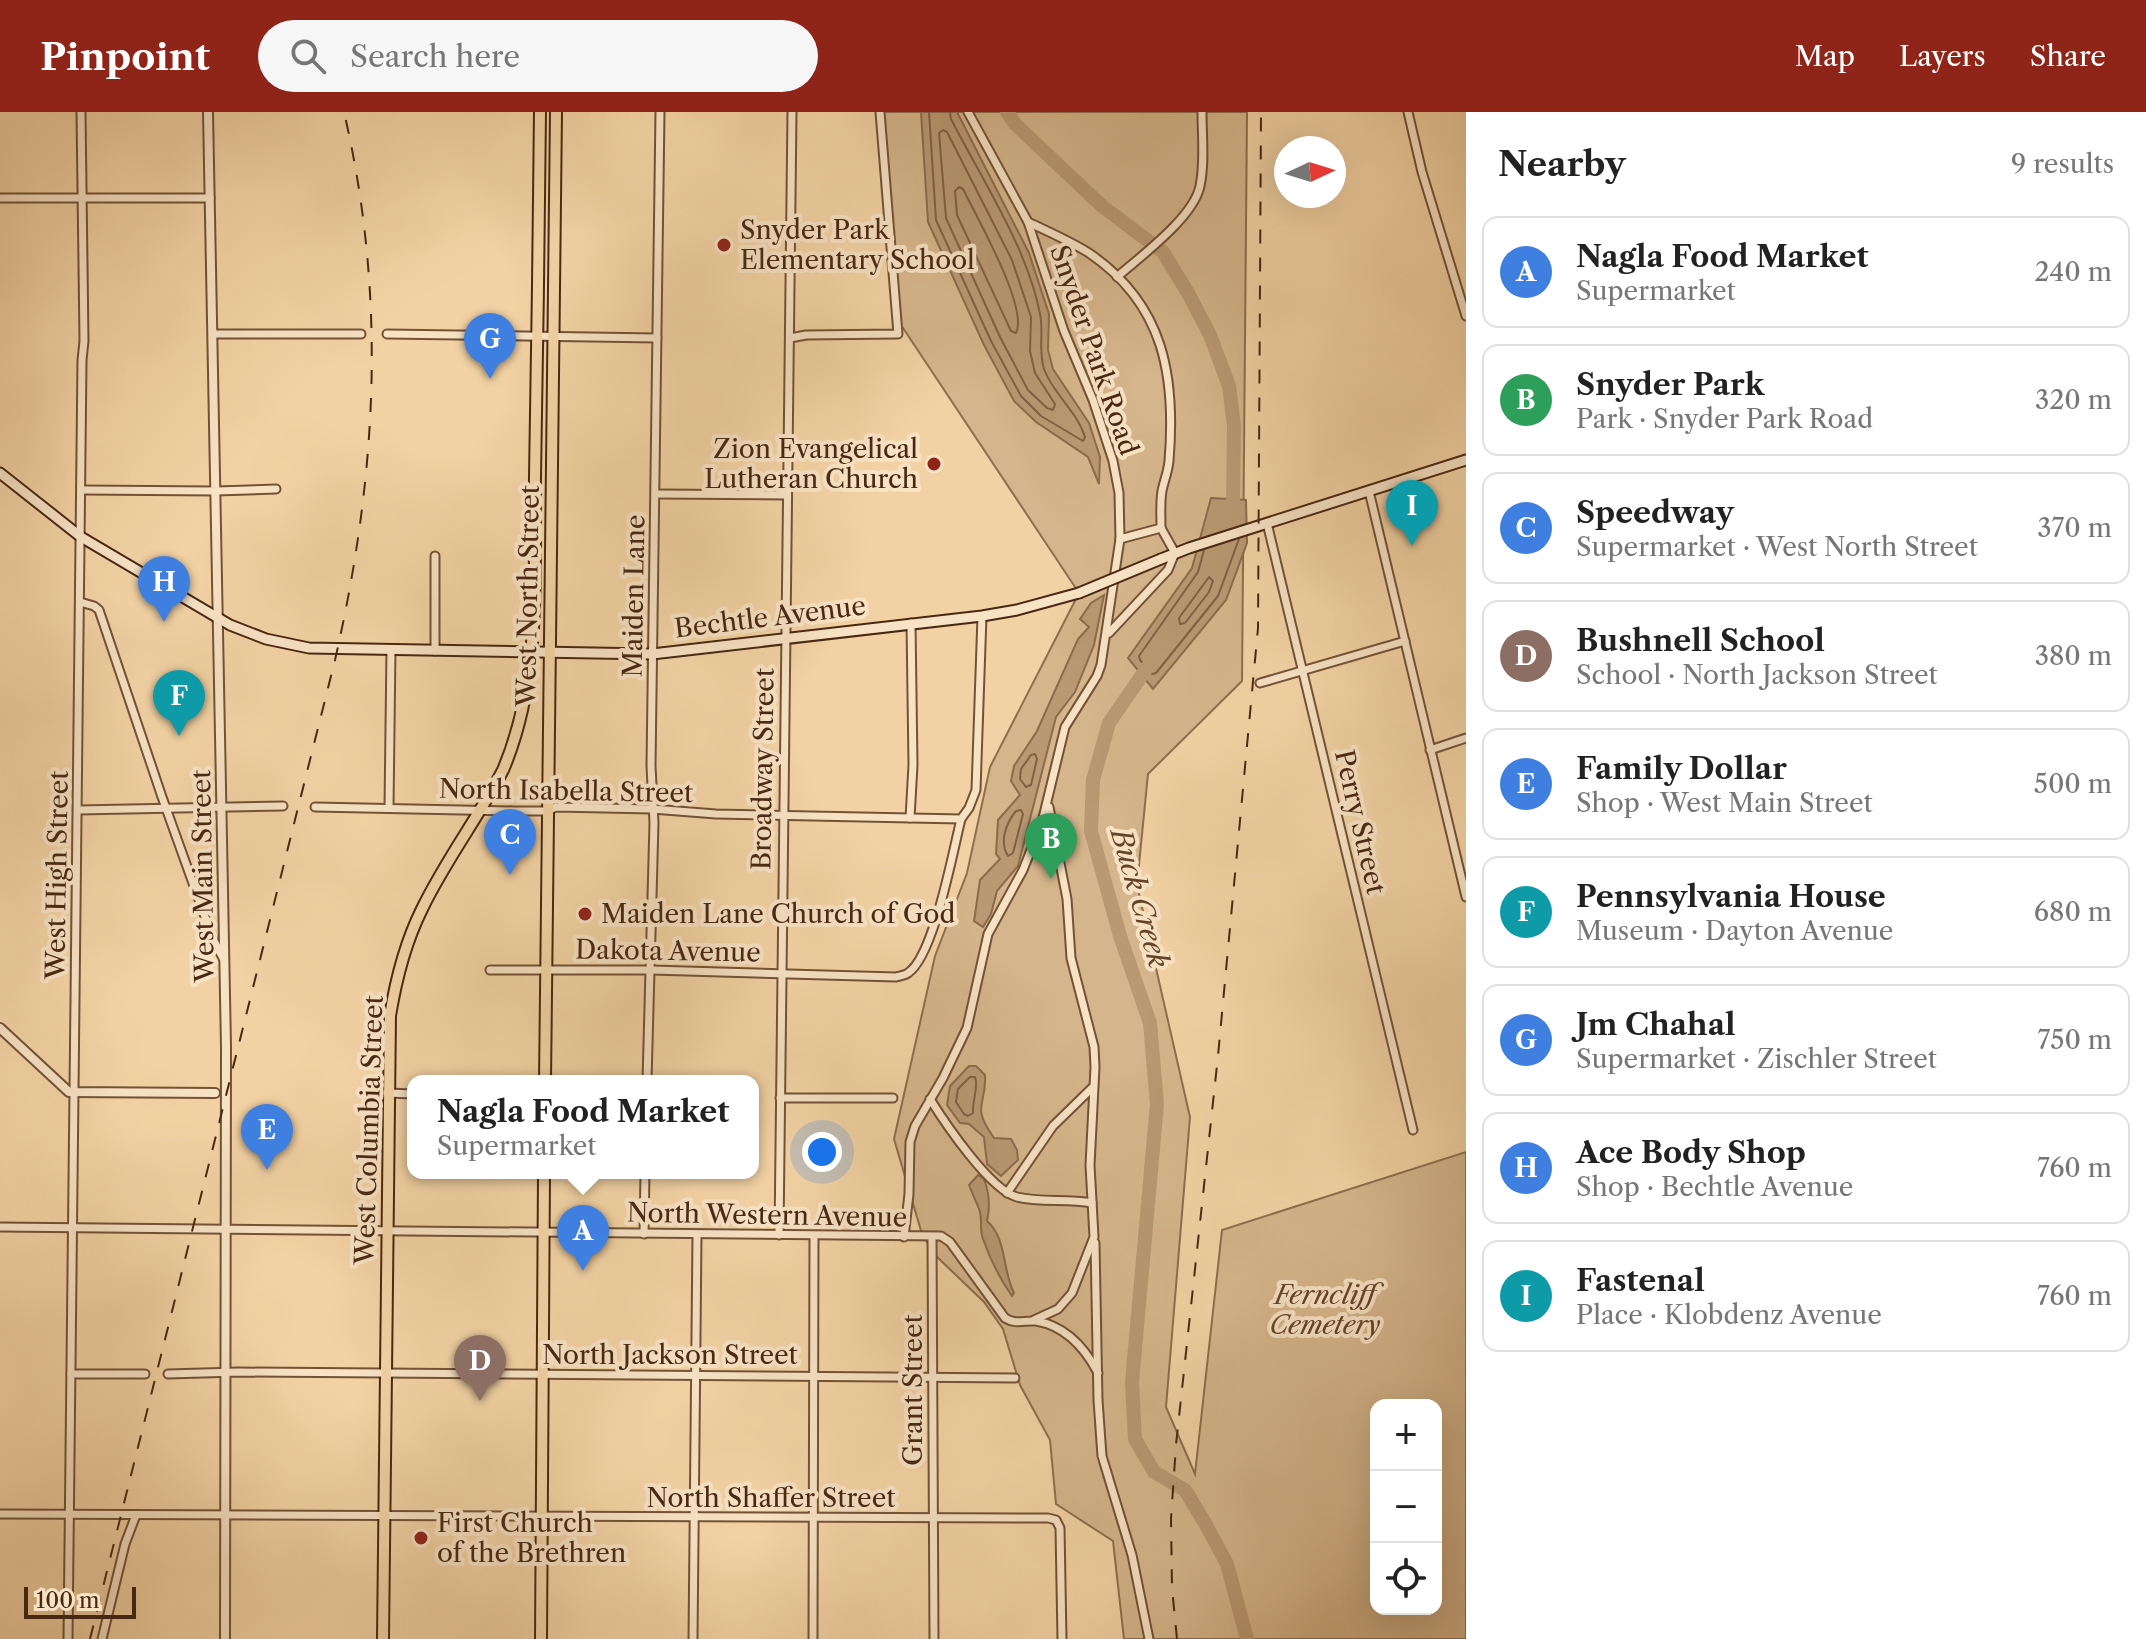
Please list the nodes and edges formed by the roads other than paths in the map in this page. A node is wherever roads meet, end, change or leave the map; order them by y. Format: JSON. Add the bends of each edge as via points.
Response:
{"nodes":[{"id":1,"x":81,"y":112,"type":"edge"},
{"id":2,"x":208,"y":112,"type":"edge"},
{"id":3,"x":540,"y":112,"type":"edge"},
{"id":4,"x":556,"y":112,"type":"edge"},
{"id":5,"x":660,"y":112,"type":"edge"},
{"id":6,"x":792,"y":112,"type":"edge"},
{"id":7,"x":880,"y":112,"type":"edge"},
{"id":8,"x":968,"y":112,"type":"edge"},
{"id":9,"x":1202,"y":112,"type":"edge"},
{"id":10,"x":1408,"y":112,"type":"edge"},
{"id":11,"x":0,"y":198,"type":"edge"},
{"id":12,"x":83,"y":198,"type":"junction"},
{"id":13,"x":210,"y":198,"type":"junction"},
{"id":14,"x":1028,"y":222,"type":"junction"},
{"id":15,"x":1117,"y":277,"type":"junction"},
{"id":16,"x":1466,"y":316,"type":"edge"},
{"id":17,"x":213,"y":334,"type":"junction"},
{"id":18,"x":361,"y":334,"type":"dead end"},
{"id":19,"x":387,"y":334,"type":"dead end"},
{"id":20,"x":538,"y":337,"type":"junction"},
{"id":21,"x":554,"y":337,"type":"junction"},
{"id":22,"x":657,"y":338,"type":"junction"},
{"id":23,"x":790,"y":338,"type":"junction"},
{"id":24,"x":1466,"y":460,"type":"edge"},
{"id":25,"x":0,"y":473,"type":"edge"},
{"id":26,"x":276,"y":489,"type":"dead end"},
{"id":27,"x":82,"y":490,"type":"junction"},
{"id":28,"x":216,"y":491,"type":"junction"},
{"id":29,"x":1369,"y":491,"type":"junction"},
{"id":30,"x":656,"y":494,"type":"junction"},
{"id":31,"x":787,"y":495,"type":"junction"},
{"id":32,"x":1267,"y":523,"type":"junction"},
{"id":33,"x":1161,"y":528,"type":"junction"},
{"id":34,"x":81,"y":537,"type":"junction"},
{"id":35,"x":1120,"y":539,"type":"junction"},
{"id":36,"x":1175,"y":553,"type":"junction"},
{"id":37,"x":435,"y":556,"type":"dead end"},
{"id":38,"x":80,"y":602,"type":"junction"},
{"id":39,"x":982,"y":616,"type":"junction"},
{"id":40,"x":218,"y":618,"type":"junction"},
{"id":41,"x":911,"y":623,"type":"junction"},
{"id":42,"x":1108,"y":635,"type":"junction"},
{"id":43,"x":785,"y":638,"type":"junction"},
{"id":44,"x":1405,"y":641,"type":"junction"},
{"id":45,"x":391,"y":650,"type":"junction"},
{"id":46,"x":435,"y":651,"type":"junction"},
{"id":47,"x":531,"y":652,"type":"junction"},
{"id":48,"x":551,"y":653,"type":"junction"},
{"id":49,"x":652,"y":654,"type":"junction"},
{"id":50,"x":1304,"y":671,"type":"junction"},
{"id":51,"x":1260,"y":683,"type":"dead end"},
{"id":52,"x":1466,"y":738,"type":"edge"},
{"id":53,"x":1430,"y":750,"type":"junction"},
{"id":54,"x":1048,"y":801,"type":"junction"},
{"id":55,"x":221,"y":805,"type":"junction"},
{"id":56,"x":283,"y":806,"type":"dead end"},
{"id":57,"x":166,"y":807,"type":"junction"},
{"id":58,"x":315,"y":807,"type":"dead end"},
{"id":59,"x":389,"y":808,"type":"junction"},
{"id":60,"x":652,"y":809,"type":"junction"},
{"id":61,"x":78,"y":810,"type":"junction"},
{"id":62,"x":481,"y":810,"type":"junction"},
{"id":63,"x":547,"y":811,"type":"junction"},
{"id":64,"x":783,"y":815,"type":"junction"},
{"id":65,"x":910,"y":818,"type":"junction"},
{"id":66,"x":961,"y":819,"type":"junction"},
{"id":67,"x":1466,"y":897,"type":"edge"},
{"id":68,"x":225,"y":961,"type":"junction"},
{"id":69,"x":490,"y":970,"type":"dead end"},
{"id":70,"x":546,"y":970,"type":"junction"},
{"id":71,"x":651,"y":970,"type":"junction"},
{"id":72,"x":782,"y":972,"type":"junction"},
{"id":73,"x":0,"y":1028,"type":"edge"},
{"id":74,"x":545,"y":1075,"type":"edge"},
{"id":75,"x":647,"y":1075,"type":"edge"},
{"id":76,"x":1095,"y":1085,"type":"junction"},
{"id":77,"x":75,"y":1092,"type":"junction"},
{"id":78,"x":215,"y":1093,"type":"dead end"},
{"id":79,"x":387,"y":1093,"type":"junction"},
{"id":80,"x":407,"y":1094,"type":"edge"},
{"id":81,"x":780,"y":1098,"type":"junction"},
{"id":82,"x":893,"y":1098,"type":"dead end"},
{"id":83,"x":930,"y":1099,"type":"junction"},
{"id":84,"x":1413,"y":1130,"type":"dead end"},
{"id":85,"x":544,"y":1179,"type":"edge"},
{"id":86,"x":645,"y":1179,"type":"edge"},
{"id":87,"x":1007,"y":1193,"type":"junction"},
{"id":88,"x":1092,"y":1203,"type":"junction"},
{"id":89,"x":0,"y":1227,"type":"edge"},
{"id":90,"x":73,"y":1227,"type":"junction"},
{"id":91,"x":228,"y":1229,"type":"junction"},
{"id":92,"x":386,"y":1232,"type":"junction"},
{"id":93,"x":544,"y":1233,"type":"junction"},
{"id":94,"x":644,"y":1234,"type":"junction"},
{"id":95,"x":697,"y":1235,"type":"junction"},
{"id":96,"x":779,"y":1235,"type":"junction"},
{"id":97,"x":814,"y":1236,"type":"junction"},
{"id":98,"x":904,"y":1237,"type":"junction"},
{"id":99,"x":932,"y":1237,"type":"junction"},
{"id":100,"x":1094,"y":1237,"type":"junction"},
{"id":101,"x":1033,"y":1321,"type":"junction"},
{"id":102,"x":228,"y":1372,"type":"junction"},
{"id":103,"x":385,"y":1373,"type":"junction"},
{"id":104,"x":1098,"y":1373,"type":"junction"},
{"id":105,"x":71,"y":1374,"type":"junction"},
{"id":106,"x":145,"y":1374,"type":"dead end"},
{"id":107,"x":168,"y":1374,"type":"dead end"},
{"id":108,"x":543,"y":1374,"type":"junction"},
{"id":109,"x":696,"y":1375,"type":"junction"},
{"id":110,"x":814,"y":1376,"type":"junction"},
{"id":111,"x":933,"y":1377,"type":"junction"},
{"id":112,"x":1015,"y":1378,"type":"dead end"},
{"id":113,"x":0,"y":1514,"type":"edge"},
{"id":114,"x":68,"y":1515,"type":"junction"},
{"id":115,"x":136,"y":1515,"type":"junction"},
{"id":116,"x":226,"y":1515,"type":"junction"},
{"id":117,"x":384,"y":1516,"type":"junction"},
{"id":118,"x":542,"y":1517,"type":"junction"},
{"id":119,"x":694,"y":1517,"type":"junction"},
{"id":120,"x":813,"y":1518,"type":"junction"},
{"id":121,"x":934,"y":1519,"type":"junction"},
{"id":122,"x":68,"y":1639,"type":"edge"},
{"id":123,"x":102,"y":1639,"type":"edge"},
{"id":124,"x":225,"y":1639,"type":"edge"},
{"id":125,"x":383,"y":1639,"type":"edge"},
{"id":126,"x":541,"y":1639,"type":"edge"},
{"id":127,"x":693,"y":1639,"type":"edge"},
{"id":128,"x":813,"y":1639,"type":"edge"},
{"id":129,"x":934,"y":1639,"type":"edge"},
{"id":130,"x":1062,"y":1639,"type":"edge"},
{"id":131,"x":1149,"y":1639,"type":"edge"}],
"edges":[{"from":1,"to":12,"type":"street","name":"West High Street"},
{"from":2,"to":13,"type":"street","name":"West Main Street"},
{"from":3,"to":20,"type":"main road","name":"West North Street"},
{"from":4,"to":21,"type":"main road","name":"West North Street"},
{"from":5,"to":22,"type":"street","name":"Maiden Lane"},
{"from":6,"to":23,"type":"street","name":"Broadway Street"},
{"from":7,"to":23,"type":"street","via":[[898,334]]},
{"from":8,"to":14,"type":"street","name":"Snyder Park Road"},
{"from":9,"to":15,"type":"street","name":"Snyder Park Road","via":[[1196,199]]},
{"from":10,"to":16,"type":"street"},
{"from":11,"to":12,"type":"street"},
{"from":12,"to":13,"type":"street"},
{"from":12,"to":27,"type":"street","name":"West High Street"},
{"from":13,"to":17,"type":"street","name":"West Main Street"},
{"from":14,"to":15,"type":"street","name":"Snyder Park Road","via":[[1087,252]]},
{"from":14,"to":35,"type":"street","name":"Snyder Park Road","via":[[1113,461]]},
{"from":15,"to":33,"type":"street","name":"Snyder Park Road","via":[[1149,319],[1165,361],[1169,463]]},
{"from":17,"to":18,"type":"street"},
{"from":17,"to":28,"type":"street","name":"West Main Street"},
{"from":19,"to":20,"type":"street"},
{"from":20,"to":21,"type":"street"},
{"from":20,"to":47,"type":"main road","name":"West North Street"},
{"from":21,"to":22,"type":"street"},
{"from":21,"to":48,"type":"main road","name":"West North Street"},
{"from":22,"to":30,"type":"street","name":"Maiden Lane"},
{"from":23,"to":31,"type":"street","name":"Broadway Street"},
{"from":24,"to":29,"type":"main road","name":"Bechtle Avenue"},
{"from":25,"to":34,"type":"main road","name":"Bechtle Avenue"},
{"from":26,"to":28,"type":"street"},
{"from":27,"to":28,"type":"street"},
{"from":27,"to":34,"type":"street","name":"West High Street"},
{"from":28,"to":40,"type":"street","name":"West Main Street"},
{"from":29,"to":32,"type":"main road","name":"Bechtle Avenue"},
{"from":29,"to":44,"type":"street"},
{"from":30,"to":31,"type":"street"},
{"from":30,"to":49,"type":"street","name":"Maiden Lane"},
{"from":31,"to":43,"type":"street","name":"Broadway Street"},
{"from":32,"to":36,"type":"main road","name":"Bechtle Avenue"},
{"from":32,"to":50,"type":"street","name":"Perry Street"},
{"from":33,"to":35,"type":"street"},
{"from":33,"to":36,"type":"street"},
{"from":34,"to":38,"type":"street","name":"West High Street"},
{"from":34,"to":40,"type":"main road","name":"Bechtle Avenue"},
{"from":35,"to":42,"type":"street","name":"Snyder Park Road"},
{"from":36,"to":39,"type":"main road","name":"Bechtle Avenue","bridge":true,"via":[[1079,593]]},
{"from":36,"to":42,"type":"street","via":[[1168,570]]},
{"from":37,"to":46,"type":"street"},
{"from":38,"to":57,"type":"street","via":[[99,610]]},
{"from":38,"to":61,"type":"street","name":"West High Street"},
{"from":39,"to":41,"type":"main road","name":"Bechtle Avenue"},
{"from":39,"to":66,"type":"street","name":"Dakota Avenue","via":[[978,778]]},
{"from":40,"to":45,"type":"main road","name":"Bechtle Avenue","via":[[266,639],[306,647]]},
{"from":40,"to":55,"type":"street","name":"West Main Street"},
{"from":41,"to":43,"type":"main road","name":"Bechtle Avenue"},
{"from":41,"to":65,"type":"street"},
{"from":42,"to":54,"type":"street","name":"Snyder Park Road","via":[[1097,676],[1065,727]]},
{"from":43,"to":49,"type":"main road","name":"Bechtle Avenue"},
{"from":43,"to":64,"type":"street","name":"Broadway Street"},
{"from":44,"to":50,"type":"street"},
{"from":44,"to":53,"type":"street"},
{"from":45,"to":46,"type":"main road","name":"Bechtle Avenue"},
{"from":45,"to":59,"type":"street"},
{"from":46,"to":47,"type":"main road","name":"Bechtle Avenue"},
{"from":47,"to":48,"type":"main road","name":"Bechtle Avenue"},
{"from":47,"to":62,"type":"main road","name":"West Columbia Street","via":[[512,748]]},
{"from":48,"to":49,"type":"main road","name":"Bechtle Avenue"},
{"from":48,"to":63,"type":"main road","name":"West North Street"},
{"from":49,"to":60,"type":"street","name":"Maiden Lane"},
{"from":50,"to":51,"type":"street"},
{"from":50,"to":84,"type":"street","name":"Perry Street"},
{"from":52,"to":53,"type":"street"},
{"from":53,"to":67,"type":"street"},
{"from":54,"to":76,"type":"street","name":"Snyder Park Road","via":[[1067,899],[1071,958],[1094,1047]]},
{"from":54,"to":83,"type":"street","name":"Snyder Park Road","via":[[1023,870],[988,934],[967,1028]]},
{"from":55,"to":56,"type":"street"},
{"from":55,"to":57,"type":"street"},
{"from":55,"to":68,"type":"street","name":"West Main Street"},
{"from":57,"to":61,"type":"street"},
{"from":57,"to":68,"type":"street"},
{"from":58,"to":59,"type":"street","name":"North Isabella Street"},
{"from":59,"to":62,"type":"street","name":"North Isabella Street"},
{"from":60,"to":63,"type":"street","name":"North Isabella Street"},
{"from":60,"to":64,"type":"street","name":"North Isabella Street"},
{"from":60,"to":71,"type":"street","name":"Maiden Lane"},
{"from":61,"to":77,"type":"street","name":"West High Street"},
{"from":62,"to":63,"type":"street","name":"North Isabella Street"},
{"from":62,"to":79,"type":"main road","name":"West Columbia Street","via":[[407,943],[390,1016]]},
{"from":63,"to":70,"type":"main road","name":"West North Street"},
{"from":64,"to":65,"type":"street","name":"North Isabella Street"},
{"from":64,"to":72,"type":"street","name":"Broadway Street"},
{"from":65,"to":66,"type":"street","name":"North Isabella Street"},
{"from":66,"to":72,"type":"street","name":"Dakota Avenue","via":[[937,920],[907,974]]},
{"from":68,"to":91,"type":"street","name":"West Main Street"},
{"from":69,"to":70,"type":"street","name":"Dakota Avenue"},
{"from":70,"to":71,"type":"street","name":"Dakota Avenue"},
{"from":70,"to":74,"type":"main road","name":"West North Street"},
{"from":71,"to":72,"type":"street","name":"Dakota Avenue"},
{"from":71,"to":75,"type":"street","name":"Maiden Lane"},
{"from":72,"to":81,"type":"street","name":"Broadway Street"},
{"from":73,"to":77,"type":"street","via":[[64,1089]]},
{"from":76,"to":87,"type":"street","via":[[1053,1126]]},
{"from":76,"to":88,"type":"street","name":"Snyder Park Road"},
{"from":77,"to":78,"type":"street"},
{"from":77,"to":90,"type":"street","name":"West High Street"},
{"from":79,"to":80,"type":"street"},
{"from":79,"to":92,"type":"main road","name":"West Columbia Street"},
{"from":81,"to":82,"type":"street"},
{"from":81,"to":96,"type":"street","name":"Broadway Street"},
{"from":83,"to":87,"type":"street","via":[[957,1139]]},
{"from":83,"to":98,"type":"street","name":"Snyder Park Road","via":[[910,1142]]},
{"from":85,"to":93,"type":"main road"},
{"from":86,"to":94,"type":"street"},
{"from":87,"to":88,"type":"street"},
{"from":88,"to":100,"type":"street","name":"Snyder Park Road"},
{"from":89,"to":90,"type":"street","name":"North Western Avenue"},
{"from":90,"to":91,"type":"street","name":"North Western Avenue"},
{"from":90,"to":105,"type":"street","name":"West High Street"},
{"from":91,"to":92,"type":"street","name":"North Western Avenue"},
{"from":91,"to":102,"type":"street","name":"West Main Street"},
{"from":92,"to":93,"type":"street","name":"North Western Avenue"},
{"from":92,"to":103,"type":"main road","name":"West Columbia Street"},
{"from":93,"to":94,"type":"street","name":"North Western Avenue"},
{"from":93,"to":108,"type":"main road"},
{"from":94,"to":95,"type":"street","name":"North Western Avenue"},
{"from":95,"to":96,"type":"street","name":"North Western Avenue"},
{"from":95,"to":109,"type":"street"},
{"from":96,"to":97,"type":"street","name":"North Western Avenue"},
{"from":97,"to":98,"type":"street","name":"North Western Avenue"},
{"from":97,"to":110,"type":"street"},
{"from":98,"to":99,"type":"street","name":"North Western Avenue"},
{"from":99,"to":101,"type":"street","name":"North Western Avenue","via":[[950,1242],[1005,1318]]},
{"from":99,"to":111,"type":"street","name":"Grant Street"},
{"from":100,"to":101,"type":"street","name":"Snyder Park Road","via":[[1072,1293],[1058,1309]]},
{"from":100,"to":104,"type":"street","name":"Snyder Park Road"},
{"from":101,"to":104,"type":"street","name":"North Western Avenue","via":[[1070,1336]]},
{"from":102,"to":103,"type":"street","name":"North Jackson Street"},
{"from":102,"to":107,"type":"street","name":"North Jackson Street"},
{"from":102,"to":116,"type":"street","name":"West Main Street"},
{"from":103,"to":108,"type":"street","name":"North Jackson Street"},
{"from":103,"to":117,"type":"main road","name":"West Columbia Street"},
{"from":104,"to":131,"type":"street","name":"Snyder Park Road","via":[[1102,1456],[1132,1555]]},
{"from":105,"to":106,"type":"street"},
{"from":105,"to":114,"type":"street","name":"West High Street"},
{"from":108,"to":109,"type":"street","name":"North Jackson Street"},
{"from":108,"to":118,"type":"main road"},
{"from":109,"to":110,"type":"street","name":"North Jackson Street"},
{"from":109,"to":119,"type":"street"},
{"from":110,"to":111,"type":"street","name":"North Jackson Street"},
{"from":110,"to":120,"type":"street"},
{"from":111,"to":112,"type":"street","name":"North Jackson Street"},
{"from":111,"to":121,"type":"street","name":"Grant Street"},
{"from":113,"to":114,"type":"street","name":"North Shaffer Street"},
{"from":114,"to":115,"type":"street","name":"North Shaffer Street"},
{"from":114,"to":122,"type":"street","name":"West High Street"},
{"from":115,"to":116,"type":"street","name":"North Shaffer Street"},
{"from":115,"to":123,"type":"street"},
{"from":116,"to":117,"type":"street","name":"North Shaffer Street"},
{"from":116,"to":124,"type":"street","name":"West Main Street"},
{"from":117,"to":118,"type":"street","name":"North Shaffer Street"},
{"from":117,"to":125,"type":"main road","name":"West Columbia Street"},
{"from":118,"to":119,"type":"street","name":"North Shaffer Street"},
{"from":118,"to":126,"type":"main road"},
{"from":119,"to":120,"type":"street","name":"North Shaffer Street"},
{"from":119,"to":127,"type":"street"},
{"from":120,"to":121,"type":"street","name":"North Shaffer Street"},
{"from":120,"to":128,"type":"street"},
{"from":121,"to":129,"type":"street","name":"Grant Street"},
{"from":121,"to":130,"type":"street","name":"North Shaffer Street","via":[[1056,1520]]}]}
